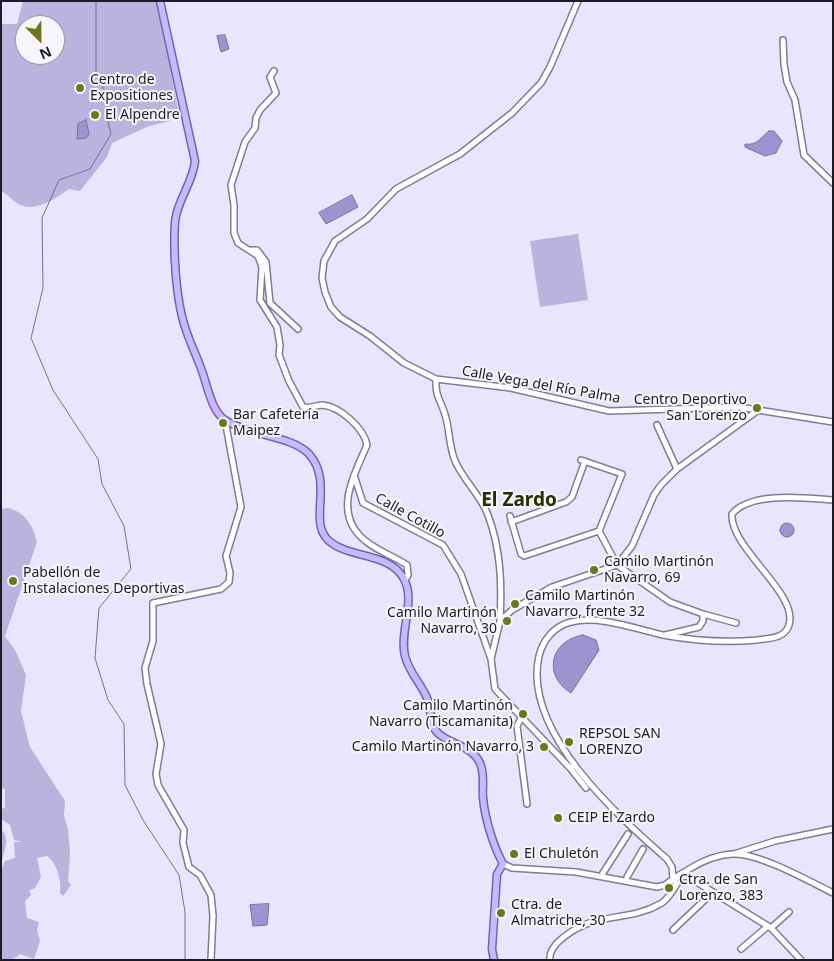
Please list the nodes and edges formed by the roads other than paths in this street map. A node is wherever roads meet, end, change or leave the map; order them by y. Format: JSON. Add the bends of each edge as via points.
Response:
{"nodes":[{"id":1,"x":160,"y":1,"type":"edge"},
{"id":2,"x":578,"y":1,"type":"edge"},
{"id":3,"x":783,"y":40,"type":"dead end"},
{"id":4,"x":274,"y":71,"type":"dead end"},
{"id":5,"x":833,"y":183,"type":"edge"},
{"id":6,"x":251,"y":250,"type":"junction"},
{"id":7,"x":298,"y":329,"type":"dead end"},
{"id":8,"x":436,"y":379,"type":"junction"},
{"id":9,"x":757,"y":412,"type":"junction"},
{"id":10,"x":225,"y":420,"type":"junction"},
{"id":11,"x":833,"y":422,"type":"edge"},
{"id":12,"x":657,"y":425,"type":"dead end"},
{"id":13,"x":677,"y":470,"type":"junction"},
{"id":14,"x":354,"y":475,"type":"junction"},
{"id":15,"x":833,"y":500,"type":"edge"},
{"id":16,"x":599,"y":531,"type":"junction"},
{"id":17,"x":618,"y":564,"type":"junction"},
{"id":18,"x":405,"y":580,"type":"junction"},
{"id":19,"x":702,"y":614,"type":"junction"},
{"id":20,"x":500,"y":621,"type":"junction"},
{"id":21,"x":736,"y":623,"type":"dead end"},
{"id":22,"x":665,"y":635,"type":"junction"},
{"id":23,"x":490,"y":659,"type":"junction"},
{"id":24,"x":522,"y":718,"type":"junction"},
{"id":25,"x":576,"y":764,"type":"junction"},
{"id":26,"x":570,"y":768,"type":"junction"},
{"id":27,"x":586,"y":788,"type":"dead end"},
{"id":28,"x":527,"y":804,"type":"dead end"},
{"id":29,"x":833,"y":829,"type":"edge"},
{"id":30,"x":628,"y":834,"type":"dead end"},
{"id":31,"x":643,"y":850,"type":"dead end"},
{"id":32,"x":733,"y":854,"type":"junction"},
{"id":33,"x":503,"y":864,"type":"junction"},
{"id":34,"x":604,"y":873,"type":"dead end"},
{"id":35,"x":627,"y":877,"type":"dead end"},
{"id":36,"x":673,"y":879,"type":"junction"},
{"id":37,"x":713,"y":892,"type":"junction"},
{"id":38,"x":833,"y":893,"type":"edge"},
{"id":39,"x":789,"y":912,"type":"dead end"},
{"id":40,"x":770,"y":927,"type":"junction"},
{"id":41,"x":673,"y":930,"type":"dead end"},
{"id":42,"x":740,"y":949,"type":"dead end"},
{"id":43,"x":799,"y":957,"type":"edge"},
{"id":44,"x":549,"y":958,"type":"edge"},
{"id":45,"x":211,"y":960,"type":"edge"},
{"id":46,"x":494,"y":960,"type":"edge"},
{"id":47,"x":791,"y":960,"type":"edge"}],
"edges":[{"from":1,"to":10,"type":"main road","via":[[195,161],[194,173],[175,222],[181,310],[214,404]]},
{"from":2,"to":8,"type":"street","name":"Calle Vega del Río Palma","via":[[546,75],[512,113],[460,154],[396,189],[367,219],[335,241],[324,261],[322,278],[325,292],[331,307],[340,317],[404,362]]},
{"from":3,"to":5,"type":"street","via":[[787,82],[795,100],[804,155]]},
{"from":4,"to":6,"type":"street","via":[[270,77],[276,93],[256,118],[255,128],[245,142],[231,185],[234,233],[238,244]]},
{"from":6,"to":7,"type":"street","via":[[257,250],[266,262],[270,303]]},
{"from":6,"to":14,"type":"street","via":[[258,256],[262,268],[260,300],[277,327],[279,355],[303,407],[322,405],[338,411],[366,438],[367,445]]},
{"from":8,"to":9,"type":"street","name":"Calle Vega del Río Palma","via":[[511,388],[609,411],[739,407]]},
{"from":8,"to":20,"type":"street","via":[[436,392],[446,419],[452,453],[485,508],[498,553],[502,585]]},
{"from":9,"to":11,"type":"street","name":"Calle Vega del Río Palma"},
{"from":9,"to":13,"type":"street"},
{"from":10,"to":18,"type":"main road","via":[[308,452],[320,472],[323,485],[320,515],[327,539],[392,567]]},
{"from":10,"to":45,"type":"street","via":[[241,507],[226,556],[229,582],[221,589],[153,603],[153,642],[145,668],[161,744],[156,774],[158,785],[184,830],[183,843],[189,867],[200,874],[210,895],[213,916]]},
{"from":12,"to":13,"type":"street"},
{"from":13,"to":17,"type":"street","via":[[654,495],[632,546]]},
{"from":14,"to":18,"type":"street","via":[[347,502],[355,529],[360,537],[407,565]]},
{"from":14,"to":23,"type":"street","name":"Calle Cotillo","via":[[363,503],[443,545],[461,574]]},
{"from":15,"to":22,"type":"street","via":[[767,499],[737,507],[732,514],[734,532],[786,605],[790,616],[785,632],[776,638],[727,643]]},
{"from":16,"to":16,"type":"street","via":[[622,474],[583,461],[572,497],[566,502],[510,519],[524,556]]},
{"from":16,"to":17,"type":"street"},
{"from":17,"to":19,"type":"street","via":[[670,602]]},
{"from":17,"to":20,"type":"street","via":[[552,587],[512,610]]},
{"from":18,"to":33,"type":"main road","via":[[407,603],[403,637],[409,670],[428,698],[433,728],[472,753],[480,763],[484,806],[497,854]]},
{"from":19,"to":21,"type":"street"},
{"from":19,"to":22,"type":"street","via":[[700,627]]},
{"from":20,"to":23,"type":"street"},
{"from":22,"to":25,"type":"street","via":[[584,620],[559,626],[550,634],[541,649],[537,666],[540,698],[552,729]]},
{"from":23,"to":24,"type":"street","via":[[495,689]]},
{"from":24,"to":26,"type":"street"},
{"from":24,"to":28,"type":"street","via":[[517,726]]},
{"from":25,"to":26,"type":"street"},
{"from":25,"to":36,"type":"street","via":[[616,812],[667,859]]},
{"from":26,"to":27,"type":"street"},
{"from":29,"to":32,"type":"street"},
{"from":30,"to":34,"type":"street"},
{"from":31,"to":35,"type":"street"},
{"from":32,"to":36,"type":"street","via":[[694,865]]},
{"from":32,"to":38,"type":"street","via":[[753,857]]},
{"from":33,"to":36,"type":"street","via":[[512,868],[576,872],[657,887],[665,886]]},
{"from":33,"to":46,"type":"main road","via":[[496,874]]},
{"from":36,"to":37,"type":"street","via":[[687,876]]},
{"from":36,"to":44,"type":"street","via":[[677,884],[666,901],[638,912],[587,923],[568,933],[553,947]]},
{"from":37,"to":40,"type":"street"},
{"from":37,"to":41,"type":"street"},
{"from":39,"to":40,"type":"street"},
{"from":40,"to":42,"type":"street"},
{"from":40,"to":43,"type":"street"},
{"from":43,"to":47,"type":"street"}]}
